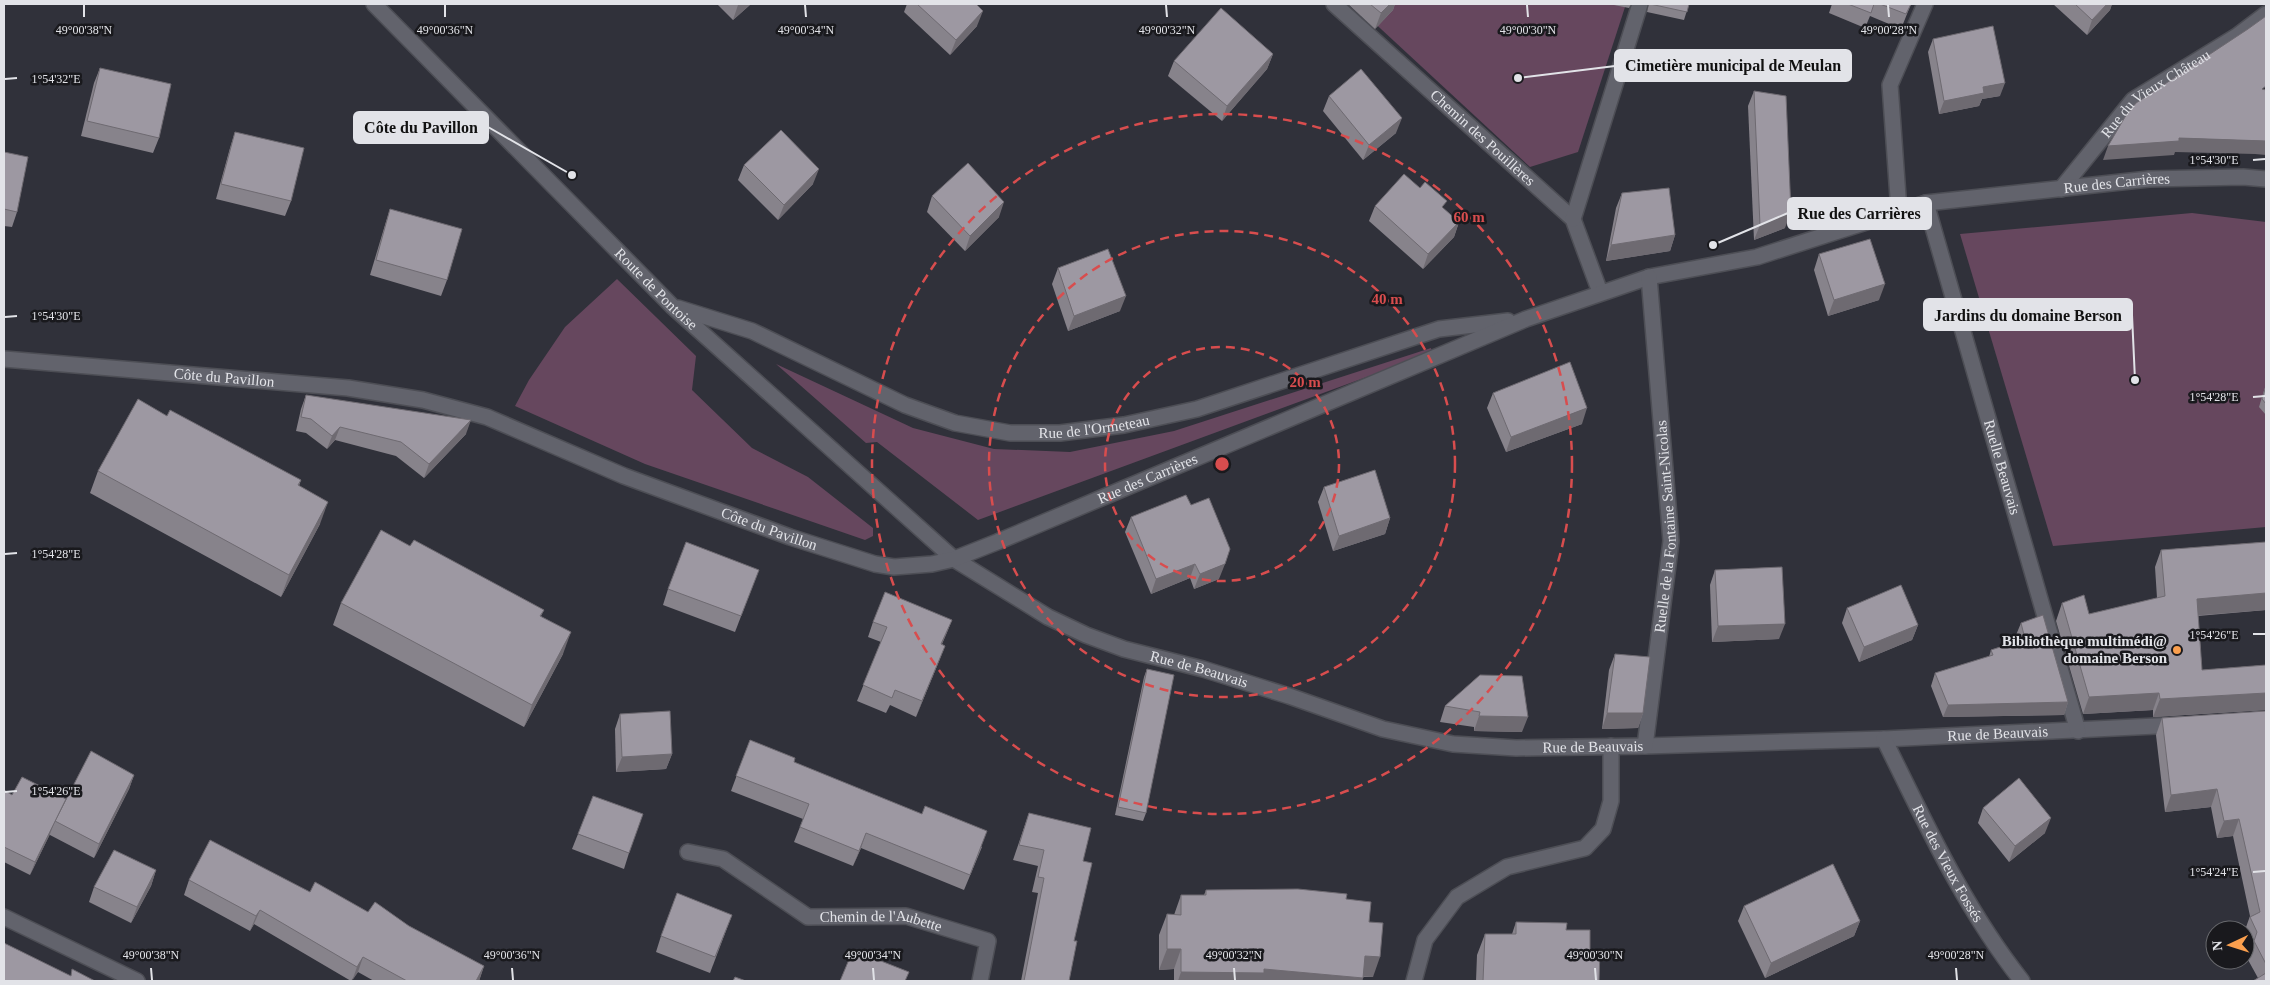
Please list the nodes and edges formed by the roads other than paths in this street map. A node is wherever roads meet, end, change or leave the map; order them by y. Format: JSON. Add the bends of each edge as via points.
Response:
{"nodes":[{"id":1,"x":374,"y":4,"type":"edge"},
{"id":2,"x":1334,"y":4,"type":"edge"},
{"id":3,"x":1640,"y":4,"type":"edge"},
{"id":4,"x":1925,"y":4,"type":"edge"},
{"id":5,"x":2266,"y":14,"type":"edge"},
{"id":6,"x":2266,"y":179,"type":"edge"},
{"id":7,"x":2061,"y":189,"type":"junction"},
{"id":8,"x":1926,"y":204,"type":"junction"},
{"id":9,"x":1899,"y":211,"type":"junction"},
{"id":10,"x":1573,"y":219,"type":"junction"},
{"id":11,"x":1649,"y":277,"type":"junction"},
{"id":12,"x":1600,"y":292,"type":"junction"},
{"id":13,"x":672,"y":306,"type":"junction"},
{"id":14,"x":1526,"y":319,"type":"junction"},
{"id":15,"x":4,"y":359,"type":"edge"},
{"id":16,"x":954,"y":559,"type":"junction"},
{"id":17,"x":2193,"y":724,"type":"edge"},
{"id":18,"x":2078,"y":731,"type":"junction"},
{"id":19,"x":1884,"y":739,"type":"junction"},
{"id":20,"x":1611,"y":746,"type":"junction"},
{"id":21,"x":1645,"y":746,"type":"junction"},
{"id":22,"x":688,"y":852,"type":"dead end"},
{"id":23,"x":4,"y":917,"type":"edge"},
{"id":24,"x":137,"y":981,"type":"edge"},
{"id":25,"x":980,"y":981,"type":"edge"},
{"id":26,"x":1414,"y":981,"type":"edge"},
{"id":27,"x":2022,"y":981,"type":"edge"}],
"edges":[{"from":1,"to":13,"type":"street","name":"Route de Pontoise"},
{"from":2,"to":10,"type":"street","name":"Chemin des Pouillères"},
{"from":3,"to":10,"type":"street"},
{"from":4,"to":9,"type":"street","via":[[1890,85]]},
{"from":5,"to":7,"type":"street","name":"Rue du Vieux Château","via":[[2237,36],[2133,100]]},
{"from":6,"to":7,"type":"street","name":"Rue des Carrières","via":[[2149,179]]},
{"from":7,"to":8,"type":"street","name":"Rue des Carrières"},
{"from":8,"to":9,"type":"street","name":"Rue des Carrières"},
{"from":8,"to":18,"type":"street","name":"Ruelle Beauvais"},
{"from":9,"to":11,"type":"street","name":"Rue des Carrières","via":[[1757,257]]},
{"from":10,"to":12,"type":"street","name":"Chemin des Pouillères"},
{"from":11,"to":12,"type":"street","name":"Rue des Carrières"},
{"from":11,"to":21,"type":"street","name":"Ruelle de la Fontaine Saint-Nicolas","via":[[1671,541]]},
{"from":12,"to":14,"type":"street","name":"Rue des Carrières"},
{"from":13,"to":14,"type":"street","name":"Rue de l'Ormeteau","via":[[752,331],[905,405],[955,423],[1010,433],[1060,433],[1197,409],[1438,329]]},
{"from":13,"to":16,"type":"street","name":"Route de Pontoise"},
{"from":14,"to":16,"type":"street","name":"Rue des Carrières"},
{"from":15,"to":16,"type":"street","name":"Côte du Pavillon","via":[[348,388],[423,400],[487,417],[624,476],[790,537],[875,564],[913,567]]},
{"from":16,"to":20,"type":"street","name":"Rue de Beauvais","via":[[1048,617],[1086,635],[1279,693],[1383,729],[1453,744],[1516,748]]},
{"from":17,"to":18,"type":"street","name":"Rue de Beauvais"},
{"from":18,"to":19,"type":"street","name":"Rue de Beauvais"},
{"from":19,"to":21,"type":"street","name":"Rue de Beauvais"},
{"from":19,"to":27,"type":"street","name":"Rue des Vieux Fossés","via":[[1940,855]]},
{"from":20,"to":21,"type":"street","name":"Rue de Beauvais"},
{"from":20,"to":26,"type":"street","via":[[1611,801],[1603,829],[1585,848],[1507,867],[1458,897],[1425,940]]},
{"from":22,"to":25,"type":"street","name":"Chemin de l'Aubette","via":[[723,859],[808,917],[906,916],[988,941]]},
{"from":23,"to":24,"type":"street"}]}
